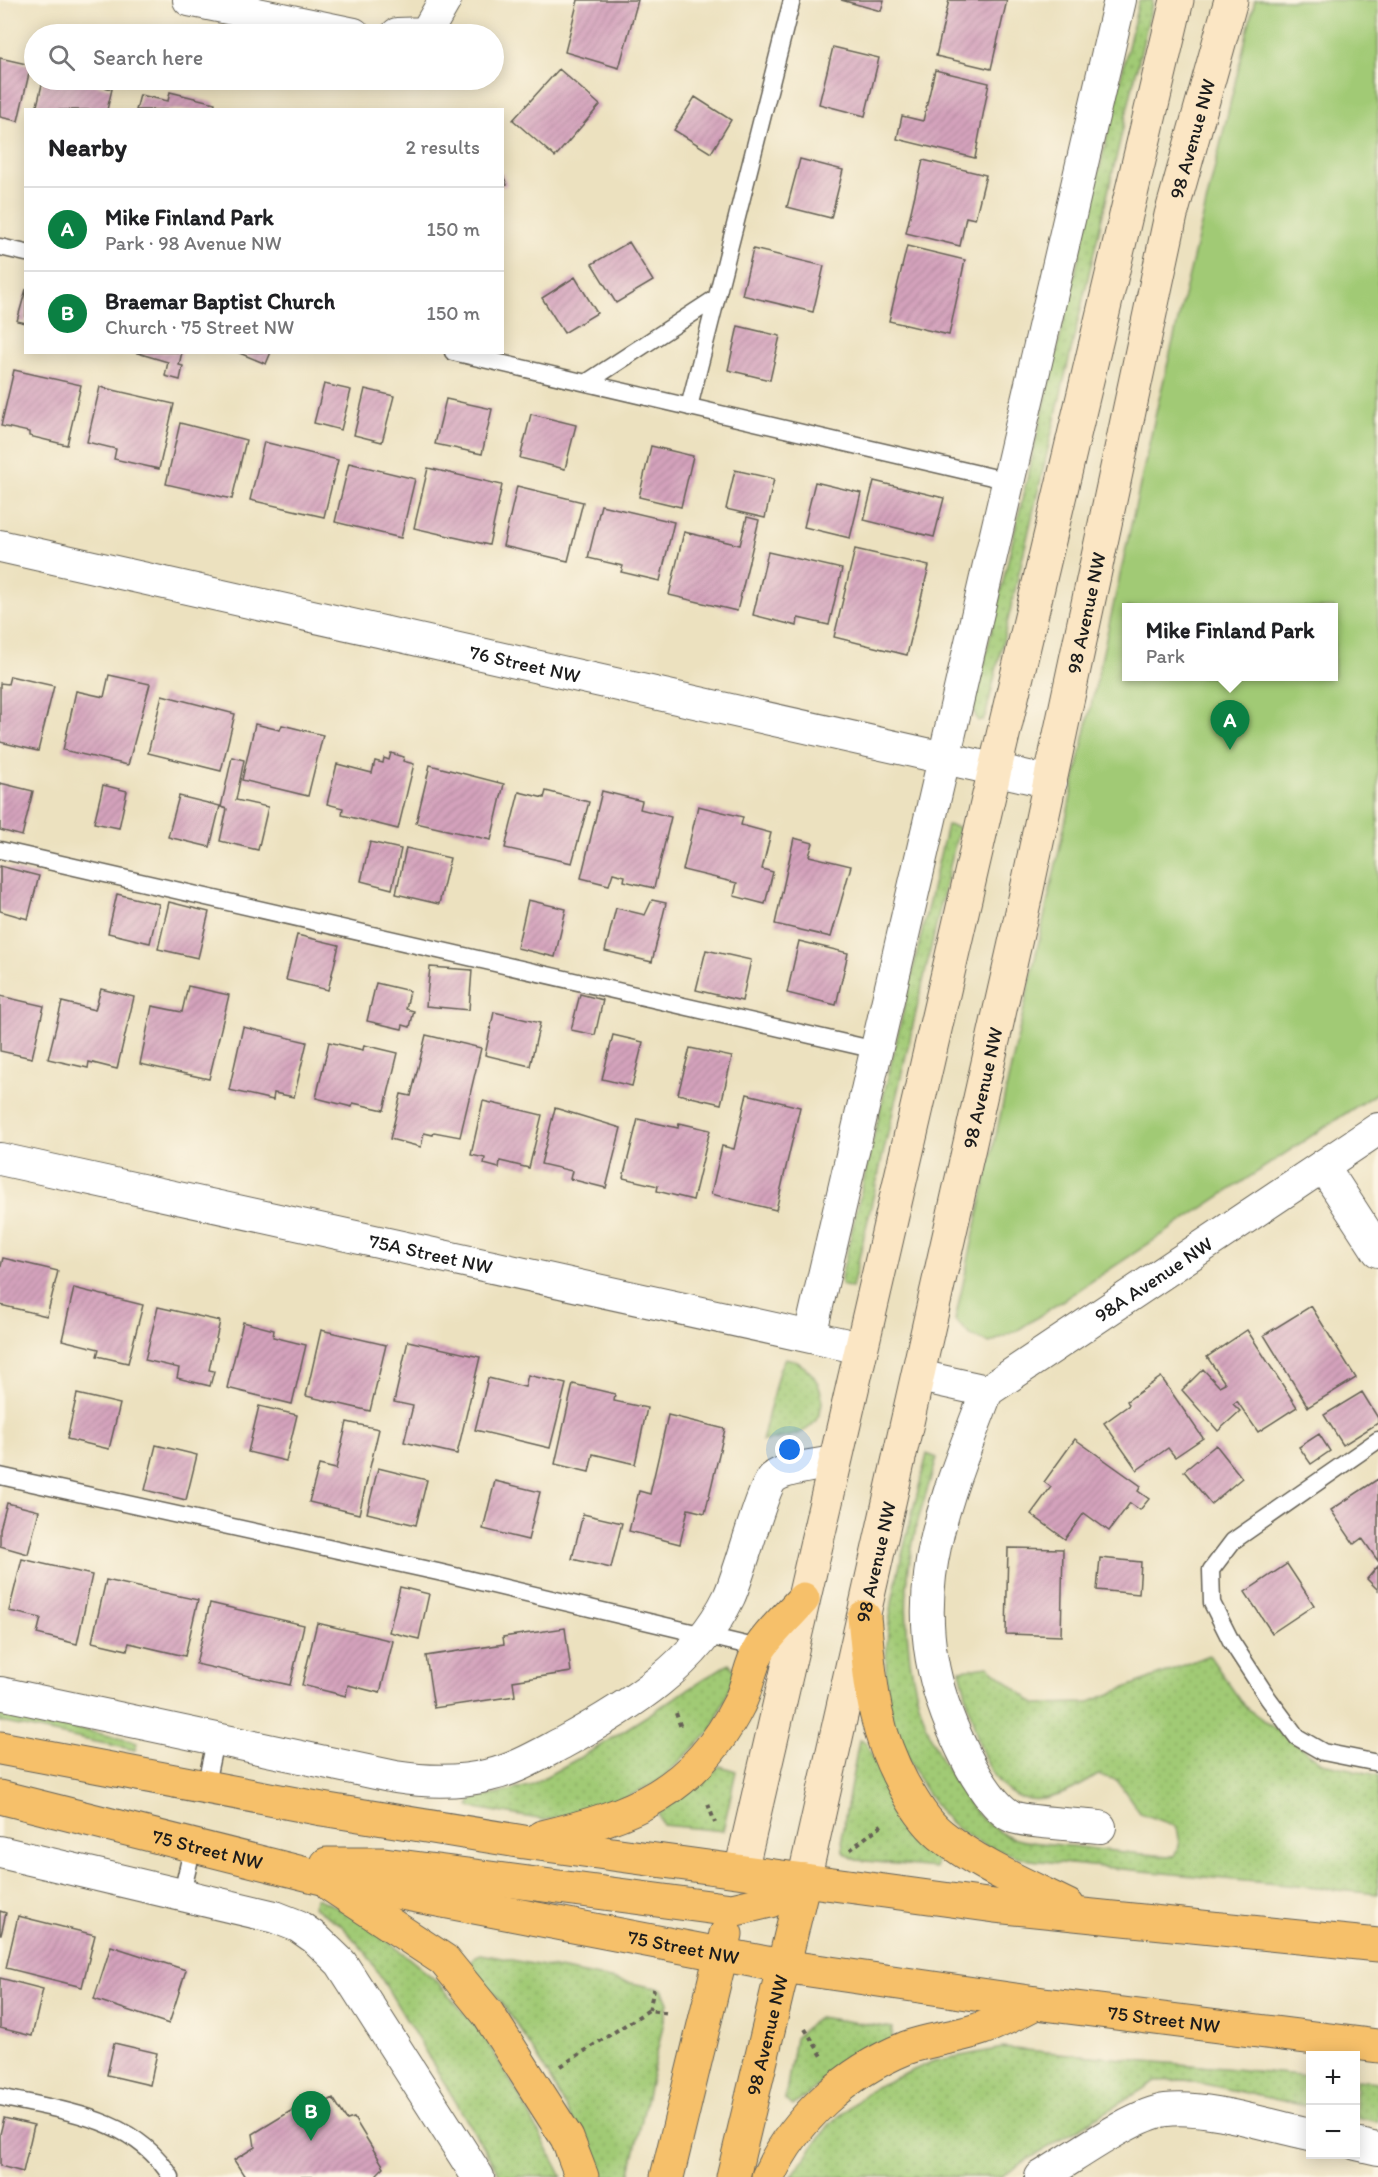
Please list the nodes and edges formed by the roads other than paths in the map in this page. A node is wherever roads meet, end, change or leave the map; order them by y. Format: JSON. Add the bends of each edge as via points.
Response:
{"nodes":[{"id":1,"x":189,"y":0,"type":"edge"},
{"id":2,"x":445,"y":0,"type":"edge"},
{"id":3,"x":792,"y":0,"type":"edge"},
{"id":4,"x":1120,"y":0,"type":"edge"},
{"id":5,"x":1177,"y":0,"type":"edge"},
{"id":6,"x":1231,"y":0,"type":"edge"},
{"id":7,"x":305,"y":24,"type":"edge"},
{"id":8,"x":422,"y":24,"type":"edge"},
{"id":9,"x":0,"y":247,"type":"edge"},
{"id":10,"x":24,"y":253,"type":"edge"},
{"id":11,"x":716,"y":298,"type":"junction"},
{"id":12,"x":462,"y":354,"type":"edge"},
{"id":13,"x":586,"y":383,"type":"junction"},
{"id":14,"x":689,"y":407,"type":"junction"},
{"id":15,"x":1009,"y":481,"type":"junction"},
{"id":16,"x":0,"y":546,"type":"edge"},
{"id":17,"x":945,"y":757,"type":"junction"},
{"id":18,"x":994,"y":769,"type":"junction"},
{"id":19,"x":1050,"y":782,"type":"junction"},
{"id":20,"x":0,"y":850,"type":"edge"},
{"id":21,"x":876,"y":1050,"type":"junction"},
{"id":22,"x":1378,"y":1129,"type":"edge"},
{"id":23,"x":0,"y":1159,"type":"edge"},
{"id":24,"x":1323,"y":1166,"type":"junction"},
{"id":25,"x":1378,"y":1251,"type":"edge"},
{"id":26,"x":810,"y":1335,"type":"junction"},
{"id":27,"x":861,"y":1348,"type":"junction"},
{"id":28,"x":919,"y":1376,"type":"junction"},
{"id":29,"x":987,"y":1391,"type":"junction"},
{"id":30,"x":1378,"y":1440,"type":"edge"},
{"id":31,"x":834,"y":1462,"type":"junction"},
{"id":32,"x":0,"y":1476,"type":"edge"},
{"id":33,"x":864,"y":1617,"type":"junction"},
{"id":34,"x":705,"y":1636,"type":"junction"},
{"id":35,"x":775,"y":1652,"type":"junction"},
{"id":36,"x":0,"y":1693,"type":"edge"},
{"id":37,"x":215,"y":1741,"type":"junction"},
{"id":38,"x":0,"y":1748,"type":"edge"},
{"id":39,"x":1378,"y":1763,"type":"edge"},
{"id":40,"x":205,"y":1788,"type":"junction"},
{"id":41,"x":0,"y":1797,"type":"edge"},
{"id":42,"x":1100,"y":1827,"type":"dead end"},
{"id":43,"x":524,"y":1842,"type":"junction"},
{"id":44,"x":193,"y":1846,"type":"junction"},
{"id":45,"x":0,"y":1852,"type":"edge"},
{"id":46,"x":259,"y":1862,"type":"junction"},
{"id":47,"x":741,"y":1871,"type":"junction"},
{"id":48,"x":318,"y":1877,"type":"junction"},
{"id":49,"x":804,"y":1880,"type":"junction"},
{"id":50,"x":182,"y":1893,"type":"junction"},
{"id":51,"x":732,"y":1910,"type":"junction"},
{"id":52,"x":1086,"y":1916,"type":"junction"},
{"id":53,"x":1378,"y":1945,"type":"edge"},
{"id":54,"x":721,"y":1955,"type":"junction"},
{"id":55,"x":782,"y":1966,"type":"junction"},
{"id":56,"x":1036,"y":2003,"type":"junction"},
{"id":57,"x":1378,"y":2046,"type":"edge"},
{"id":58,"x":0,"y":2097,"type":"edge"},
{"id":59,"x":1306,"y":2133,"type":"edge"},
{"id":60,"x":1360,"y":2145,"type":"edge"},
{"id":61,"x":1378,"y":2148,"type":"edge"},
{"id":62,"x":171,"y":2177,"type":"edge"},
{"id":63,"x":478,"y":2177,"type":"edge"},
{"id":64,"x":582,"y":2177,"type":"edge"},
{"id":65,"x":667,"y":2177,"type":"edge"},
{"id":66,"x":733,"y":2177,"type":"edge"},
{"id":67,"x":768,"y":2177,"type":"edge"},
{"id":68,"x":1041,"y":2177,"type":"edge"}],
"edges":[{"from":1,"to":7,"type":"street"},
{"from":2,"to":8,"type":"street"},
{"from":3,"to":11,"type":"lane"},
{"from":4,"to":15,"type":"street"},
{"from":5,"to":18,"type":"main road"},
{"from":6,"to":19,"type":"main road","name":"98 Avenue NW","via":[[1171,215]]},
{"from":9,"to":10,"type":"lane"},
{"from":11,"to":13,"type":"lane"},
{"from":11,"to":14,"type":"lane"},
{"from":12,"to":13,"type":"lane"},
{"from":13,"to":14,"type":"lane"},
{"from":14,"to":15,"type":"lane"},
{"from":15,"to":17,"type":"street"},
{"from":16,"to":17,"type":"street","name":"76 Street NW"},
{"from":17,"to":18,"type":"street","name":"76 Street NW"},
{"from":17,"to":21,"type":"street"},
{"from":18,"to":19,"type":"street","name":"76 Street NW"},
{"from":18,"to":27,"type":"main road"},
{"from":19,"to":28,"type":"main road","name":"98 Avenue NW"},
{"from":20,"to":21,"type":"lane"},
{"from":21,"to":26,"type":"street"},
{"from":22,"to":24,"type":"street","name":"98A Avenue NW"},
{"from":23,"to":26,"type":"street","name":"75A Street NW"},
{"from":24,"to":25,"type":"street"},
{"from":24,"to":29,"type":"street","name":"98A Avenue NW"},
{"from":26,"to":27,"type":"street","name":"75A Street NW"},
{"from":27,"to":31,"type":"main road"},
{"from":28,"to":29,"type":"street"},
{"from":28,"to":33,"type":"main road","name":"98 Avenue NW"},
{"from":29,"to":42,"type":"street","via":[[945,1500],[933,1548],[926,1626],[932,1670],[944,1713],[966,1759],[983,1789],[1014,1818]]},
{"from":30,"to":39,"type":"lane","via":[[1233,1540],[1212,1570],[1212,1603],[1231,1641],[1297,1737],[1323,1752]]},
{"from":31,"to":34,"type":"street","via":[[782,1473],[768,1484],[741,1571]]},
{"from":31,"to":35,"type":"main road","via":[[803,1599]]},
{"from":32,"to":34,"type":"lane","via":[[438,1572]]},
{"from":33,"to":49,"type":"main road","name":"98 Avenue NW"},
{"from":33,"to":52,"type":"main road","via":[[874,1710],[881,1736],[923,1817],[959,1848]]},
{"from":34,"to":35,"type":"lane"},
{"from":34,"to":37,"type":"street","via":[[657,1683],[582,1732],[492,1775],[419,1781]]},
{"from":35,"to":43,"type":"main road","via":[[700,1761],[667,1791],[603,1823]]},
{"from":35,"to":47,"type":"main road"},
{"from":36,"to":37,"type":"street"},
{"from":37,"to":40,"type":"lane"},
{"from":38,"to":40,"type":"main road"},
{"from":40,"to":43,"type":"main road"},
{"from":41,"to":44,"type":"main road","name":"75 Street NW"},
{"from":43,"to":47,"type":"main road"},
{"from":44,"to":46,"type":"main road","name":"75 Street NW"},
{"from":44,"to":50,"type":"lane"},
{"from":45,"to":50,"type":"street"},
{"from":46,"to":48,"type":"main road","name":"75 Street NW"},
{"from":46,"to":51,"type":"main road","via":[[384,1864]]},
{"from":47,"to":49,"type":"main road"},
{"from":47,"to":51,"type":"main road"},
{"from":48,"to":54,"type":"main road","name":"75 Street NW"},
{"from":48,"to":64,"type":"main road","via":[[444,1960],[488,2014],[567,2138]]},
{"from":49,"to":51,"type":"main road","via":[[770,1901]]},
{"from":49,"to":52,"type":"main road"},
{"from":49,"to":55,"type":"main road","name":"98 Avenue NW"},
{"from":50,"to":63,"type":"street","via":[[298,1926],[332,1952]]},
{"from":51,"to":54,"type":"main road"},
{"from":52,"to":53,"type":"main road"},
{"from":54,"to":55,"type":"main road","name":"75 Street NW"},
{"from":54,"to":65,"type":"main road"},
{"from":55,"to":56,"type":"main road","name":"75 Street NW"},
{"from":55,"to":66,"type":"main road","name":"98 Avenue NW"},
{"from":56,"to":57,"type":"main road","name":"75 Street NW"},
{"from":56,"to":67,"type":"main road","via":[[976,2031],[940,2037],[873,2064],[815,2109],[791,2137]]},
{"from":58,"to":62,"type":"lane","via":[[117,2127],[148,2148]]},
{"from":59,"to":68,"type":"street","via":[[1201,2112],[1165,2110],[1128,2125]]},
{"from":60,"to":61,"type":"street"}]}
